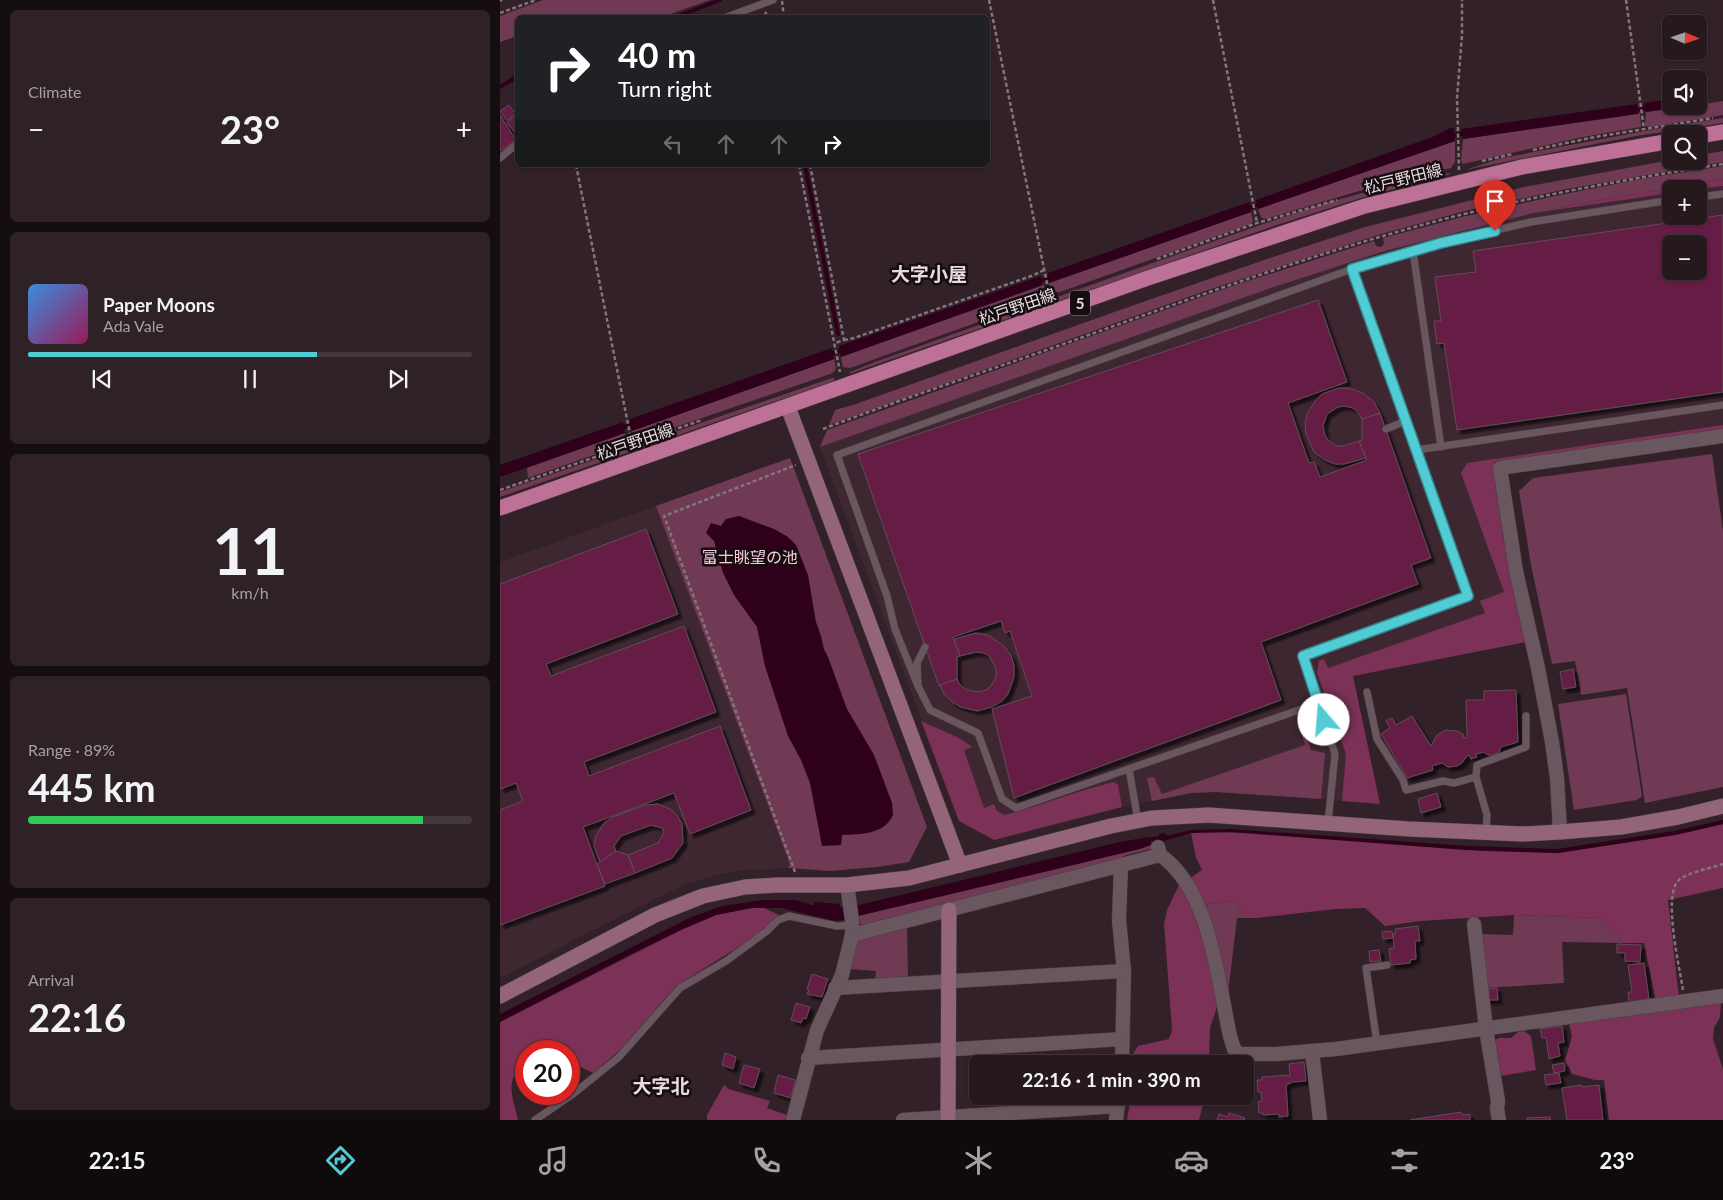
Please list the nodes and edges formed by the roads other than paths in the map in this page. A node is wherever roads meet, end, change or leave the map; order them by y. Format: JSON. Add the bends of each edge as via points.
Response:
{"nodes":[{"id":1,"x":773,"y":0,"type":"edge"},
{"id":2,"x":732,"y":15,"type":"edge"},
{"id":3,"x":1723,"y":132,"type":"edge"},
{"id":4,"x":1707,"y":135,"type":"edge"},
{"id":5,"x":1662,"y":142,"type":"edge"},
{"id":6,"x":515,"y":146,"type":"edge"},
{"id":7,"x":500,"y":158,"type":"edge"},
{"id":8,"x":1723,"y":194,"type":"edge"},
{"id":9,"x":1707,"y":196,"type":"edge"},
{"id":10,"x":1662,"y":201,"type":"edge"},
{"id":11,"x":1413,"y":251,"type":"junction"},
{"id":12,"x":1352,"y":269,"type":"junction"},
{"id":13,"x":1723,"y":405,"type":"edge"},
{"id":14,"x":788,"y":407,"type":"junction"},
{"id":15,"x":1406,"y":421,"type":"junction"},
{"id":16,"x":1386,"y":429,"type":"dead end"},
{"id":17,"x":1723,"y":436,"type":"edge"},
{"id":18,"x":1441,"y":447,"type":"junction"},
{"id":19,"x":1416,"y":450,"type":"junction"},
{"id":20,"x":500,"y":508,"type":"edge"},
{"id":21,"x":925,"y":647,"type":"dead end"},
{"id":22,"x":918,"y":686,"type":"junction"},
{"id":23,"x":1367,"y":692,"type":"dead end"},
{"id":24,"x":1319,"y":703,"type":"junction"},
{"id":25,"x":1526,"y":716,"type":"dead end"},
{"id":26,"x":1129,"y":770,"type":"junction"},
{"id":27,"x":1476,"y":777,"type":"junction"},
{"id":28,"x":1723,"y":806,"type":"edge"},
{"id":29,"x":1138,"y":821,"type":"junction"},
{"id":30,"x":1328,"y":823,"type":"junction"},
{"id":31,"x":1560,"y":832,"type":"junction"},
{"id":32,"x":1486,"y":833,"type":"junction"},
{"id":33,"x":960,"y":865,"type":"junction"},
{"id":34,"x":1121,"y":865,"type":"junction"},
{"id":35,"x":847,"y":886,"type":"junction"},
{"id":36,"x":949,"y":910,"type":"junction"},
{"id":37,"x":1474,"y":924,"type":"dead end"},
{"id":38,"x":852,"y":927,"type":"junction"},
{"id":39,"x":1387,"y":965,"type":"dead end"},
{"id":40,"x":1124,"y":971,"type":"junction"},
{"id":41,"x":949,"y":982,"type":"junction"},
{"id":42,"x":835,"y":988,"type":"junction"},
{"id":43,"x":500,"y":996,"type":"edge"},
{"id":44,"x":1723,"y":996,"type":"edge"},
{"id":45,"x":1486,"y":1029,"type":"junction"},
{"id":46,"x":1123,"y":1039,"type":"junction"},
{"id":47,"x":1377,"y":1043,"type":"junction"},
{"id":48,"x":949,"y":1050,"type":"junction"},
{"id":49,"x":1312,"y":1051,"type":"junction"},
{"id":50,"x":1122,"y":1055,"type":"edge"},
{"id":51,"x":808,"y":1058,"type":"junction"},
{"id":52,"x":1118,"y":1108,"type":"edge"},
{"id":53,"x":948,"y":1119,"type":"edge"},
{"id":54,"x":535,"y":1120,"type":"edge"},
{"id":55,"x":793,"y":1120,"type":"edge"},
{"id":56,"x":902,"y":1120,"type":"edge"},
{"id":57,"x":1320,"y":1120,"type":"edge"},
{"id":58,"x":1499,"y":1120,"type":"edge"}],
"edges":[{"from":1,"to":2,"type":"lane"},
{"from":3,"to":4,"type":"main road"},
{"from":5,"to":14,"type":"main road","name":"松戸野田線","number":"5","via":[[1522,167],[1365,206],[1235,248]]},
{"from":6,"to":7,"type":"lane"},
{"from":8,"to":9,"type":"lane"},
{"from":10,"to":11,"type":"lane","via":[[1531,222]]},
{"from":11,"to":12,"type":"lane"},
{"from":11,"to":18,"type":"lane"},
{"from":12,"to":15,"type":"lane"},
{"from":12,"to":22,"type":"lane","via":[[837,455],[895,629]]},
{"from":13,"to":18,"type":"lane"},
{"from":14,"to":20,"type":"main road","name":"松戸野田線","number":"5"},
{"from":14,"to":33,"type":"street"},
{"from":15,"to":16,"type":"lane"},
{"from":15,"to":19,"type":"lane"},
{"from":17,"to":31,"type":"street","via":[[1500,468],[1516,571],[1552,742]]},
{"from":18,"to":19,"type":"lane"},
{"from":19,"to":24,"type":"lane","via":[[1468,596],[1303,656]]},
{"from":21,"to":22,"type":"lane","via":[[917,663]]},
{"from":22,"to":26,"type":"lane","via":[[930,710],[978,733],[1002,800],[1016,808]]},
{"from":23,"to":27,"type":"lane","via":[[1377,738],[1406,790]]},
{"from":24,"to":26,"type":"lane"},
{"from":24,"to":30,"type":"lane","via":[[1335,754]]},
{"from":25,"to":27,"type":"lane","via":[[1526,747],[1478,765]]},
{"from":26,"to":29,"type":"lane"},
{"from":27,"to":32,"type":"lane","via":[[1487,815]]},
{"from":28,"to":31,"type":"street","via":[[1621,827]]},
{"from":29,"to":30,"type":"street","via":[[1209,815]]},
{"from":29,"to":33,"type":"street"},
{"from":30,"to":32,"type":"street"},
{"from":31,"to":32,"type":"street"},
{"from":33,"to":35,"type":"street","via":[[909,878]]},
{"from":34,"to":36,"type":"street"},
{"from":34,"to":40,"type":"street","via":[[1119,920]]},
{"from":34,"to":49,"type":"street","via":[[1159,851],[1184,880],[1208,932],[1234,1048],[1239,1054]]},
{"from":35,"to":38,"type":"street"},
{"from":35,"to":43,"type":"street","via":[[762,885],[703,896],[655,915]]},
{"from":36,"to":38,"type":"street"},
{"from":36,"to":41,"type":"street"},
{"from":37,"to":45,"type":"street"},
{"from":38,"to":42,"type":"street","via":[[842,975]]},
{"from":38,"to":54,"type":"lane","via":[[789,916],[778,920],[732,956],[680,988],[619,1058]]},
{"from":39,"to":47,"type":"lane","via":[[1366,968]]},
{"from":40,"to":41,"type":"street"},
{"from":40,"to":46,"type":"street"},
{"from":41,"to":42,"type":"street"},
{"from":41,"to":48,"type":"street"},
{"from":42,"to":51,"type":"street"},
{"from":44,"to":45,"type":"street"},
{"from":45,"to":47,"type":"street"},
{"from":45,"to":58,"type":"street"},
{"from":46,"to":48,"type":"street"},
{"from":46,"to":50,"type":"street"},
{"from":47,"to":49,"type":"street"},
{"from":48,"to":51,"type":"street"},
{"from":48,"to":53,"type":"street"},
{"from":49,"to":57,"type":"street"},
{"from":51,"to":55,"type":"street"},
{"from":52,"to":53,"type":"street"},
{"from":53,"to":56,"type":"street"}]}
